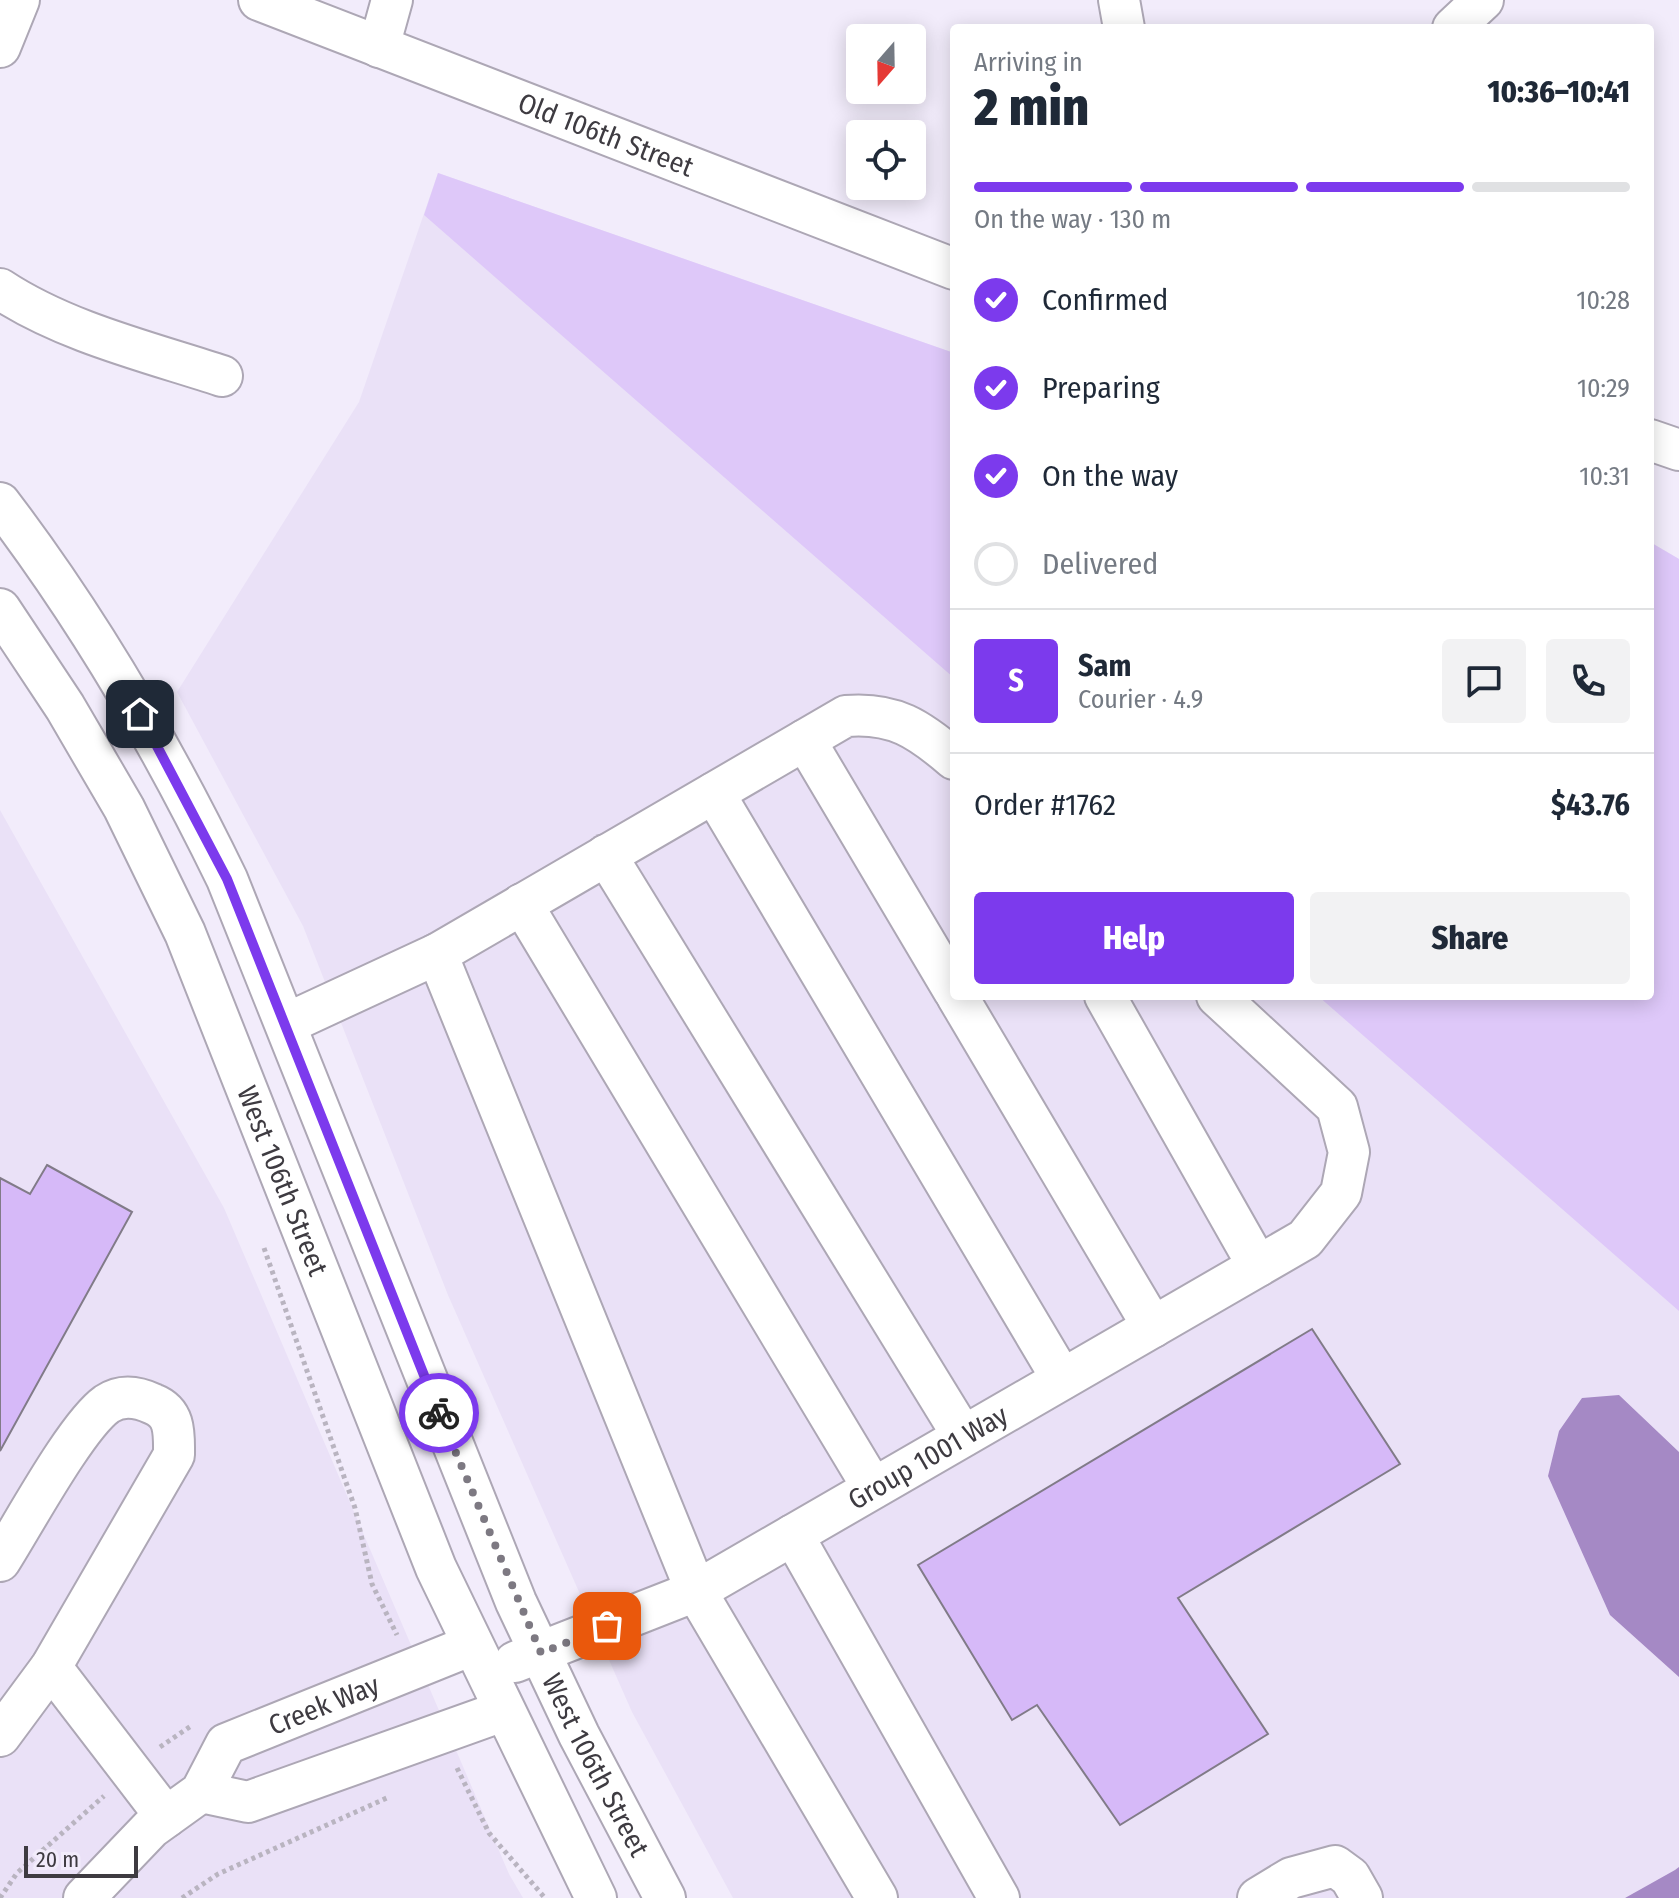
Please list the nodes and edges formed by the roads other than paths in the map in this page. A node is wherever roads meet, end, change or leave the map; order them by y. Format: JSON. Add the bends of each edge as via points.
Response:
{"nodes":[{"id":1,"x":19,"y":0,"type":"edge"},
{"id":2,"x":259,"y":0,"type":"edge"},
{"id":3,"x":392,"y":0,"type":"edge"},
{"id":4,"x":1119,"y":0,"type":"edge"},
{"id":5,"x":1483,"y":0,"type":"edge"},
{"id":6,"x":1123,"y":24,"type":"edge"},
{"id":7,"x":1457,"y":24,"type":"edge"},
{"id":8,"x":0,"y":47,"type":"edge"},
{"id":9,"x":379,"y":47,"type":"junction"},
{"id":10,"x":950,"y":267,"type":"edge"},
{"id":11,"x":0,"y":289,"type":"edge"},
{"id":12,"x":222,"y":376,"type":"dead end"},
{"id":13,"x":1654,"y":441,"type":"edge"},
{"id":14,"x":1679,"y":450,"type":"edge"},
{"id":15,"x":0,"y":503,"type":"edge"},
{"id":16,"x":0,"y":609,"type":"edge"},
{"id":17,"x":805,"y":740,"type":"junction"},
{"id":18,"x":950,"y":756,"type":"edge"},
{"id":19,"x":714,"y":793,"type":"junction"},
{"id":20,"x":606,"y":855,"type":"junction"},
{"id":21,"x":522,"y":904,"type":"junction"},
{"id":22,"x":437,"y":954,"type":"junction"},
{"id":23,"x":950,"y":986,"type":"edge"},
{"id":24,"x":959,"y":1000,"type":"edge"},
{"id":25,"x":1107,"y":1000,"type":"edge"},
{"id":26,"x":1221,"y":1000,"type":"edge"},
{"id":27,"x":286,"y":1024,"type":"junction"},
{"id":28,"x":1258,"y":1266,"type":"junction"},
{"id":29,"x":1153,"y":1327,"type":"junction"},
{"id":30,"x":1062,"y":1379,"type":"junction"},
{"id":31,"x":963,"y":1436,"type":"junction"},
{"id":32,"x":873,"y":1488,"type":"junction"},
{"id":33,"x":793,"y":1535,"type":"junction"},
{"id":34,"x":0,"y":1561,"type":"edge"},
{"id":35,"x":696,"y":1591,"type":"junction"},
{"id":36,"x":541,"y":1653,"type":"junction"},
{"id":37,"x":478,"y":1659,"type":"junction"},
{"id":38,"x":51,"y":1667,"type":"junction"},
{"id":39,"x":503,"y":1711,"type":"junction"},
{"id":40,"x":0,"y":1736,"type":"edge"},
{"id":41,"x":201,"y":1792,"type":"junction"},
{"id":42,"x":166,"y":1817,"type":"junction"},
{"id":43,"x":84,"y":1898,"type":"edge"},
{"id":44,"x":596,"y":1898,"type":"edge"},
{"id":45,"x":665,"y":1898,"type":"edge"},
{"id":46,"x":877,"y":1898,"type":"edge"},
{"id":47,"x":999,"y":1898,"type":"edge"},
{"id":48,"x":1258,"y":1898,"type":"edge"},
{"id":49,"x":1362,"y":1898,"type":"edge"}],
"edges":[{"from":1,"to":8,"type":"street"},
{"from":2,"to":9,"type":"street","name":"Old 106th Street"},
{"from":3,"to":9,"type":"street"},
{"from":4,"to":6,"type":"street"},
{"from":5,"to":7,"type":"street"},
{"from":9,"to":10,"type":"street","name":"Old 106th Street"},
{"from":11,"to":12,"type":"street","via":[[100,336]]},
{"from":13,"to":14,"type":"street"},
{"from":15,"to":27,"type":"street","name":"West 106th Street","via":[[101,647],[168,764],[227,879]]},
{"from":16,"to":37,"type":"street","name":"West 106th Street","via":[[124,808],[185,933],[397,1475]]},
{"from":17,"to":18,"type":"street","via":[[846,716],[876,713],[922,732]]},
{"from":17,"to":19,"type":"street"},
{"from":17,"to":23,"type":"street"},
{"from":19,"to":20,"type":"street"},
{"from":19,"to":30,"type":"street"},
{"from":20,"to":21,"type":"street"},
{"from":20,"to":31,"type":"street"},
{"from":21,"to":22,"type":"street"},
{"from":21,"to":32,"type":"street"},
{"from":22,"to":27,"type":"street"},
{"from":22,"to":35,"type":"street"},
{"from":24,"to":29,"type":"street"},
{"from":25,"to":28,"type":"street"},
{"from":26,"to":28,"type":"street","name":"Group 1001 Way","via":[[1337,1107],[1349,1152],[1341,1193],[1305,1239]]},
{"from":27,"to":36,"type":"street","name":"West 106th Street","via":[[474,1502]]},
{"from":28,"to":29,"type":"street","name":"Group 1001 Way"},
{"from":29,"to":30,"type":"street","name":"Group 1001 Way"},
{"from":30,"to":31,"type":"street","name":"Group 1001 Way"},
{"from":31,"to":32,"type":"street","name":"Group 1001 Way"},
{"from":32,"to":33,"type":"street","name":"Group 1001 Way"},
{"from":33,"to":35,"type":"street","name":"Group 1001 Way"},
{"from":33,"to":47,"type":"street"},
{"from":34,"to":38,"type":"street","via":[[83,1430],[108,1404],[134,1396],[161,1407],[174,1425],[174,1455]]},
{"from":35,"to":36,"type":"street","name":"Group 1001 Way"},
{"from":35,"to":46,"type":"street"},
{"from":36,"to":37,"type":"street","name":"Group 1001 Way"},
{"from":36,"to":45,"type":"street","name":"West 106th Street"},
{"from":37,"to":39,"type":"street","name":"West 106th Street"},
{"from":37,"to":41,"type":"street","name":"Creek Way","via":[[226,1744]]},
{"from":38,"to":40,"type":"street"},
{"from":38,"to":42,"type":"street"},
{"from":39,"to":41,"type":"street","via":[[248,1802]]},
{"from":39,"to":44,"type":"street","name":"West 106th Street"},
{"from":41,"to":42,"type":"street","name":"Creek Way"},
{"from":42,"to":43,"type":"street","name":"Creek Way"},
{"from":48,"to":49,"type":"street","via":[[1291,1878],[1335,1866],[1350,1877]]}]}
